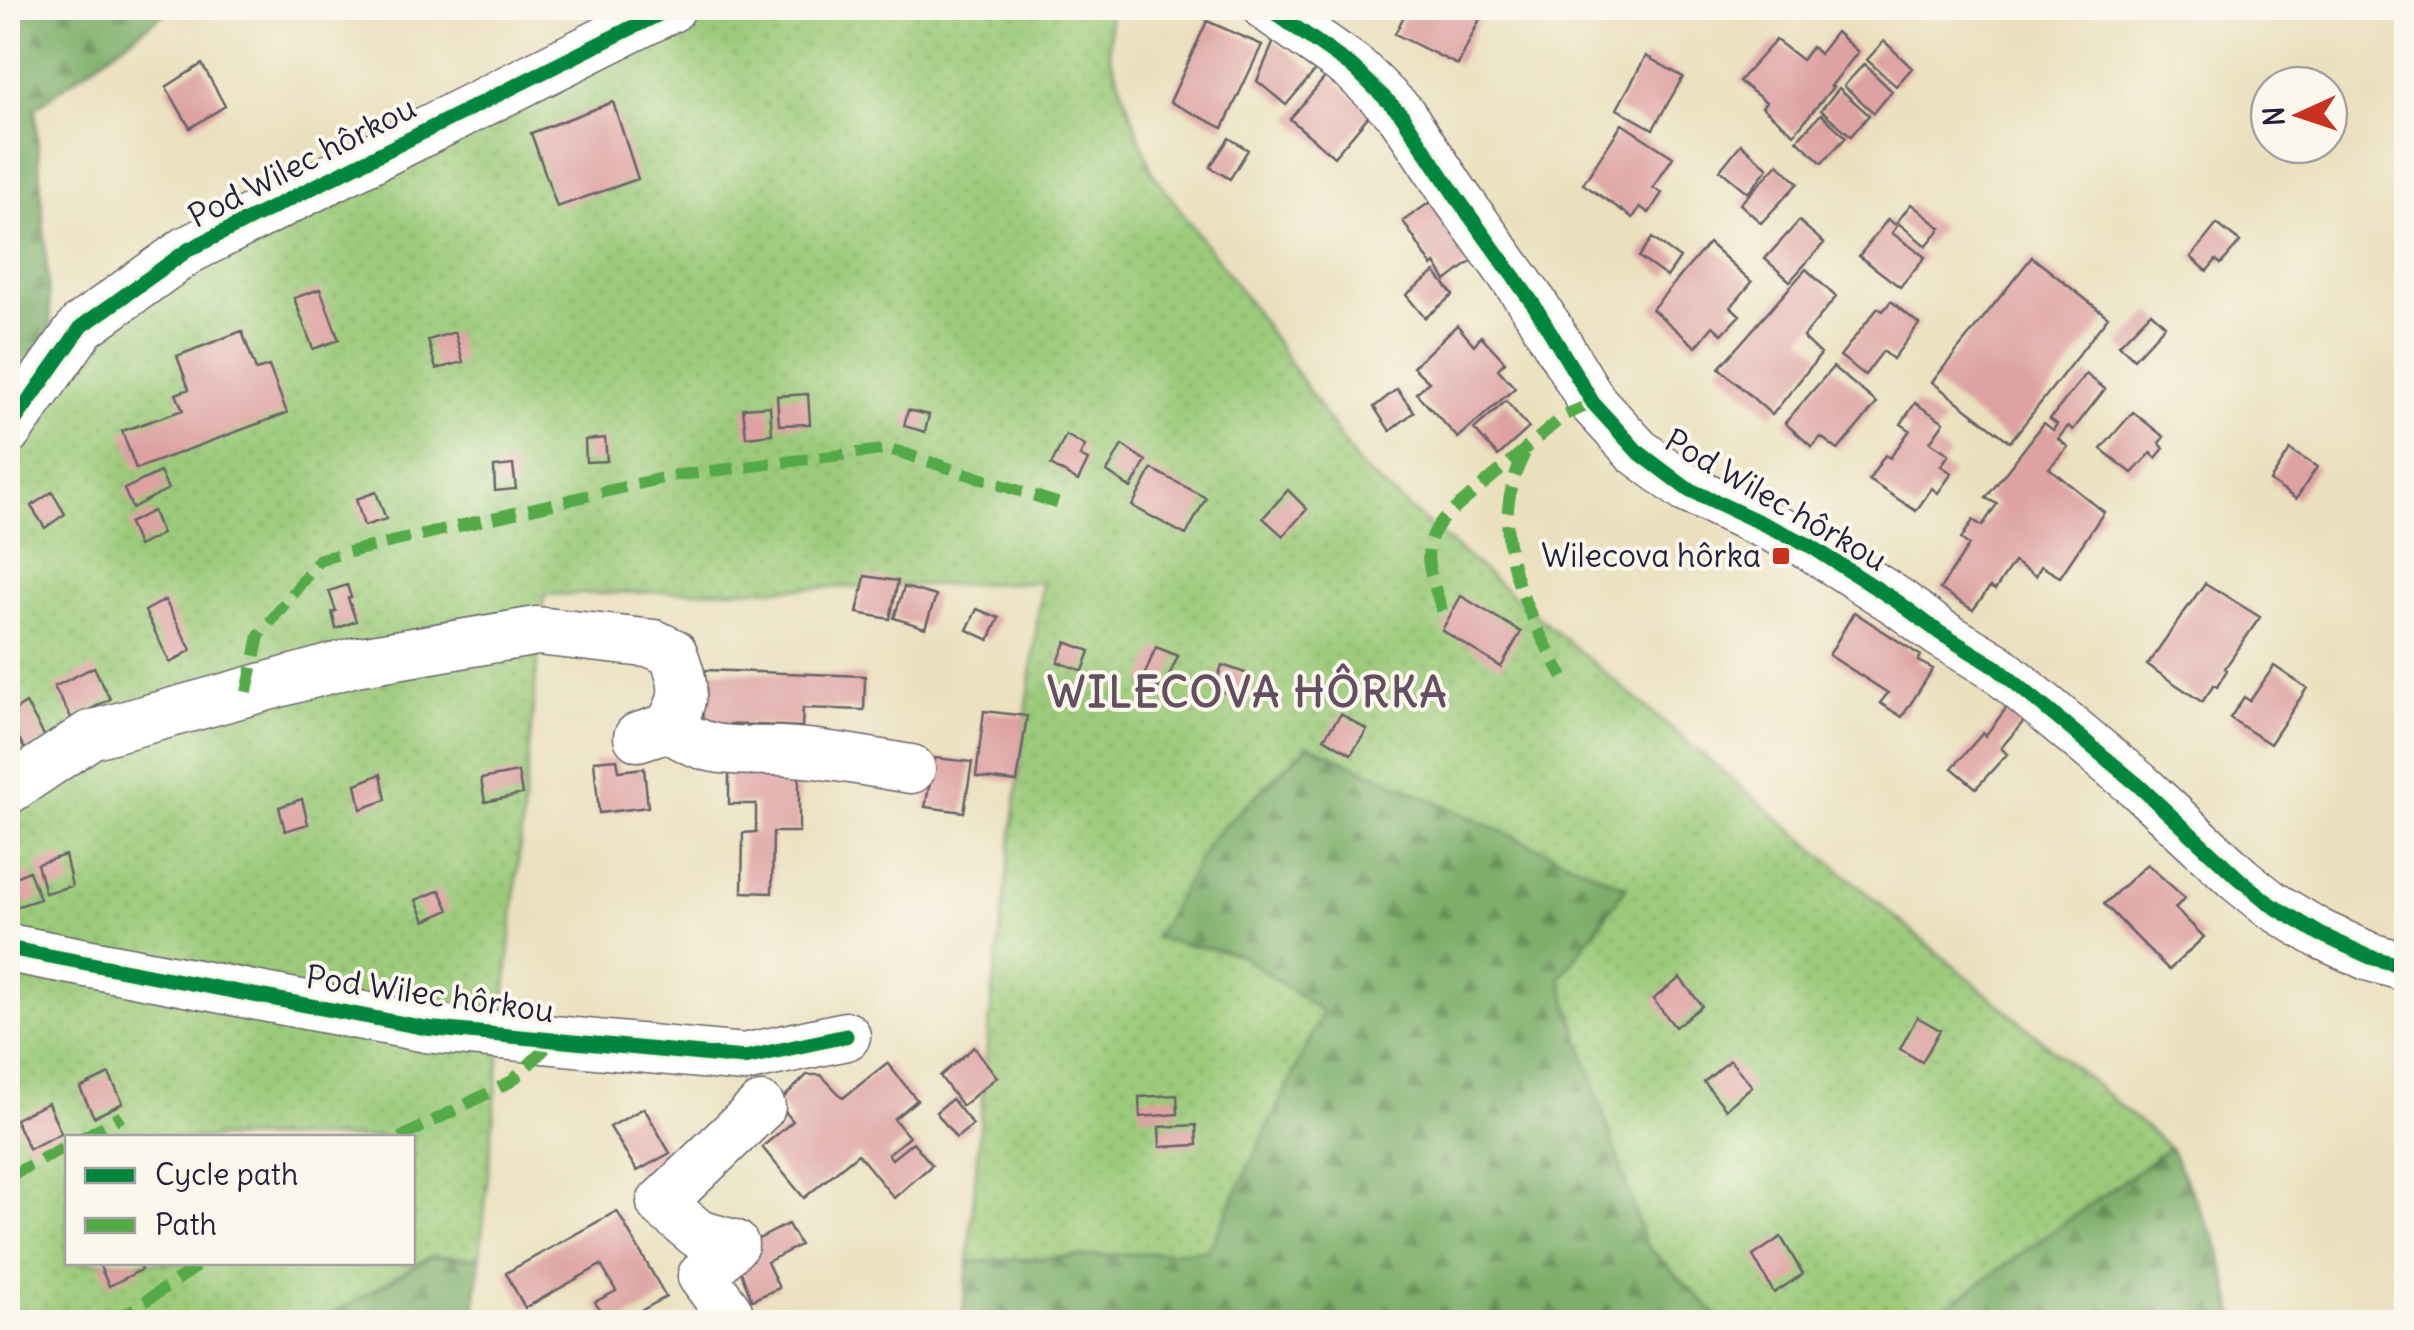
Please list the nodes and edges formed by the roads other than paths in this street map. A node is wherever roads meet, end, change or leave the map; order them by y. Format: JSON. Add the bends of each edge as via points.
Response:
{"nodes":[{"id":1,"x":671,"y":8,"type":"edge"},
{"id":2,"x":1268,"y":8,"type":"edge"},
{"id":3,"x":8,"y":430,"type":"edge"},
{"id":4,"x":911,"y":769,"type":"dead end"},
{"id":5,"x":8,"y":790,"type":"edge"},
{"id":6,"x":8,"y":948,"type":"edge"},
{"id":7,"x":2406,"y":967,"type":"edge"},
{"id":8,"x":744,"y":1058,"type":"junction"},
{"id":9,"x":761,"y":1107,"type":"junction"},
{"id":10,"x":728,"y":1312,"type":"dead end"}],
"edges":[{"from":1,"to":3,"type":"street","name":"Pod Wilec hôrkou","via":[[188,250],[82,326]]},
{"from":2,"to":7,"type":"street","name":"Pod Wilec hôrkou","via":[[1354,69],[1401,114],[1534,305],[1593,403],[1636,450],[1686,488],[1810,545],[1996,668],[2270,904],[2320,934]]},
{"from":4,"to":5,"type":"street","via":[[794,752],[725,752],[654,732],[681,706],[683,680],[672,653],[654,644],[537,631],[355,662],[90,735]]},
{"from":6,"to":8,"type":"street","name":"Pod Wilec hôrkou","via":[[426,1028]]},
{"from":8,"to":9,"type":"street"},
{"from":8,"to":9,"type":"street","name":"Pod Wilec hôrkou","via":[[846,1036]]},
{"from":9,"to":10,"type":"street","via":[[662,1204],[698,1234],[734,1244],[702,1276]]}]}
